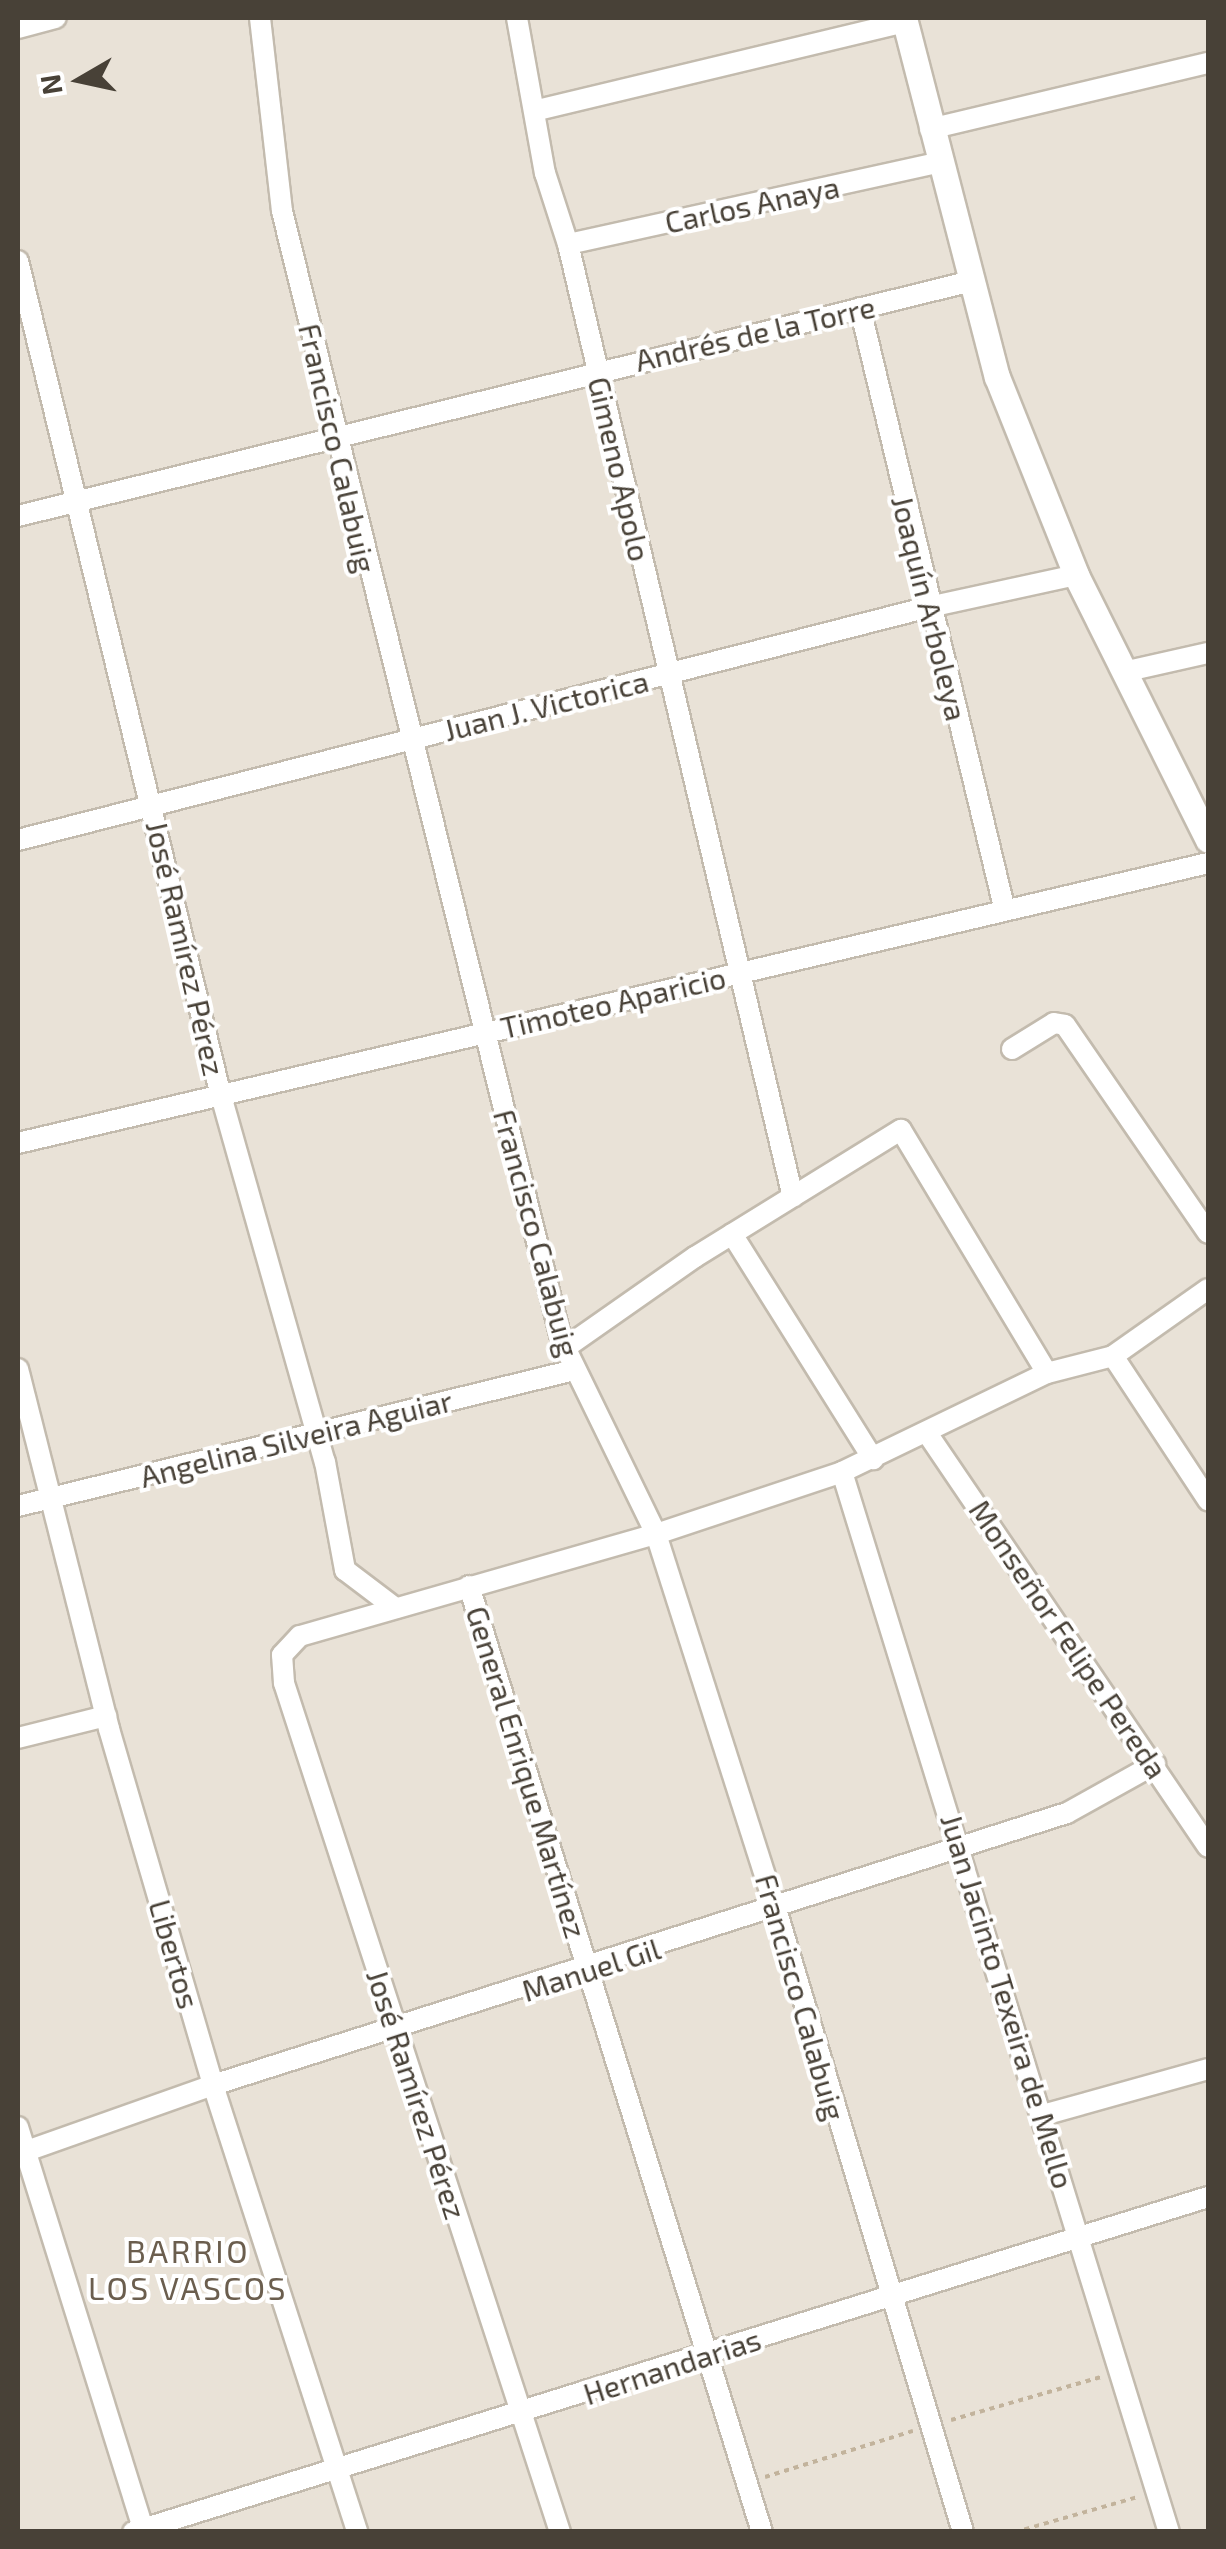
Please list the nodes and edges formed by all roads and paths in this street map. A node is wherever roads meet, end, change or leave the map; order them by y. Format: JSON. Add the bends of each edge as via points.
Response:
{"nodes":[{"id":1,"x":56,"y":18,"type":"edge"},
{"id":2,"x":260,"y":18,"type":"edge"},
{"id":3,"x":517,"y":18,"type":"edge"},
{"id":4,"x":904,"y":20,"type":"edge"},
{"id":5,"x":18,"y":28,"type":"edge"},
{"id":6,"x":1208,"y":62,"type":"edge"},
{"id":7,"x":538,"y":110,"type":"junction"},
{"id":8,"x":930,"y":129,"type":"junction"},
{"id":9,"x":937,"y":164,"type":"junction"},
{"id":10,"x":568,"y":244,"type":"junction"},
{"id":11,"x":18,"y":261,"type":"edge"},
{"id":12,"x":968,"y":282,"type":"junction"},
{"id":13,"x":860,"y":308,"type":"junction"},
{"id":14,"x":596,"y":370,"type":"junction"},
{"id":15,"x":335,"y":438,"type":"junction"},
{"id":16,"x":76,"y":501,"type":"junction"},
{"id":17,"x":18,"y":516,"type":"edge"},
{"id":18,"x":1076,"y":575,"type":"junction"},
{"id":19,"x":929,"y":607,"type":"junction"},
{"id":20,"x":1208,"y":653,"type":"edge"},
{"id":21,"x":1122,"y":672,"type":"junction"},
{"id":22,"x":669,"y":674,"type":"junction"},
{"id":23,"x":408,"y":740,"type":"junction"},
{"id":24,"x":153,"y":806,"type":"junction"},
{"id":25,"x":18,"y":840,"type":"edge"},
{"id":26,"x":1208,"y":840,"type":"edge"},
{"id":27,"x":1208,"y":863,"type":"edge"},
{"id":28,"x":1004,"y":906,"type":"junction"},
{"id":29,"x":739,"y":972,"type":"junction"},
{"id":30,"x":484,"y":1033,"type":"junction"},
{"id":31,"x":1012,"y":1049,"type":"dead end"},
{"id":32,"x":220,"y":1092,"type":"junction"},
{"id":33,"x":18,"y":1142,"type":"edge"},
{"id":34,"x":793,"y":1196,"type":"junction"},
{"id":35,"x":1208,"y":1233,"type":"edge"},
{"id":36,"x":732,"y":1234,"type":"junction"},
{"id":37,"x":1208,"y":1289,"type":"edge"},
{"id":38,"x":565,"y":1348,"type":"junction"},
{"id":39,"x":1113,"y":1356,"type":"junction"},
{"id":40,"x":18,"y":1369,"type":"edge"},
{"id":41,"x":574,"y":1370,"type":"junction"},
{"id":42,"x":1047,"y":1373,"type":"junction"},
{"id":43,"x":928,"y":1433,"type":"junction"},
{"id":44,"x":312,"y":1435,"type":"junction"},
{"id":45,"x":873,"y":1458,"type":"junction"},
{"id":46,"x":842,"y":1472,"type":"junction"},
{"id":47,"x":52,"y":1498,"type":"junction"},
{"id":48,"x":1208,"y":1500,"type":"edge"},
{"id":49,"x":18,"y":1506,"type":"edge"},
{"id":50,"x":656,"y":1534,"type":"junction"},
{"id":51,"x":469,"y":1586,"type":"junction"},
{"id":52,"x":395,"y":1608,"type":"junction"},
{"id":53,"x":106,"y":1716,"type":"junction"},
{"id":54,"x":18,"y":1738,"type":"edge"},
{"id":55,"x":1155,"y":1764,"type":"junction"},
{"id":56,"x":962,"y":1846,"type":"junction"},
{"id":57,"x":1208,"y":1846,"type":"edge"},
{"id":58,"x":776,"y":1909,"type":"junction"},
{"id":59,"x":590,"y":1970,"type":"junction"},
{"id":60,"x":396,"y":2029,"type":"junction"},
{"id":61,"x":1208,"y":2069,"type":"edge"},
{"id":62,"x":213,"y":2085,"type":"junction"},
{"id":63,"x":1043,"y":2115,"type":"junction"},
{"id":64,"x":18,"y":2127,"type":"edge"},
{"id":65,"x":21,"y":2153,"type":"edge"},
{"id":66,"x":1208,"y":2197,"type":"edge"},
{"id":67,"x":1077,"y":2236,"type":"junction"},
{"id":68,"x":888,"y":2295,"type":"junction"},
{"id":69,"x":709,"y":2354,"type":"junction"},
{"id":70,"x":522,"y":2416,"type":"junction"},
{"id":71,"x":337,"y":2472,"type":"junction"},
{"id":72,"x":1157,"y":2492,"type":"junction"},
{"id":73,"x":140,"y":2530,"type":"edge"},
{"id":74,"x":357,"y":2532,"type":"edge"},
{"id":75,"x":560,"y":2532,"type":"edge"},
{"id":76,"x":762,"y":2532,"type":"edge"},
{"id":77,"x":963,"y":2532,"type":"edge"},
{"id":78,"x":1014,"y":2532,"type":"edge"},
{"id":79,"x":1169,"y":2532,"type":"edge"}],
"edges":[{"from":1,"to":5,"type":"street"},
{"from":2,"to":15,"type":"street","name":"Francisco Calabuig","via":[[282,211]]},
{"from":3,"to":7,"type":"street","name":"Gimeno Apolo"},
{"from":4,"to":7,"type":"street"},
{"from":4,"to":8,"type":"street"},
{"from":6,"to":8,"type":"street"},
{"from":7,"to":10,"type":"street","name":"Gimeno Apolo","via":[[545,173]]},
{"from":8,"to":9,"type":"street"},
{"from":9,"to":10,"type":"street","name":"Carlos Anaya"},
{"from":9,"to":12,"type":"street"},
{"from":10,"to":14,"type":"street","name":"Gimeno Apolo"},
{"from":11,"to":16,"type":"street","name":"José Ramírez Pérez"},
{"from":12,"to":13,"type":"street","name":"Andrés de la Torre"},
{"from":12,"to":18,"type":"street","via":[[997,377]]},
{"from":13,"to":14,"type":"street","name":"Andrés de la Torre"},
{"from":13,"to":19,"type":"street","name":"Joaquín Arboleya"},
{"from":14,"to":15,"type":"street","name":"Andrés de la Torre"},
{"from":14,"to":22,"type":"street","name":"Gimeno Apolo"},
{"from":15,"to":16,"type":"street","name":"Andrés de la Torre"},
{"from":15,"to":23,"type":"street","name":"Francisco Calabuig"},
{"from":16,"to":17,"type":"street","name":"Andrés de la Torre"},
{"from":16,"to":24,"type":"street","name":"José Ramírez Pérez"},
{"from":18,"to":19,"type":"street","name":"Juan J. Victorica"},
{"from":18,"to":21,"type":"street"},
{"from":19,"to":22,"type":"street","name":"Juan J. Victorica"},
{"from":19,"to":28,"type":"street","name":"Joaquín Arboleya"},
{"from":20,"to":21,"type":"street"},
{"from":21,"to":26,"type":"street"},
{"from":22,"to":23,"type":"street","name":"Juan J. Victorica"},
{"from":22,"to":29,"type":"street","name":"Gimeno Apolo"},
{"from":23,"to":24,"type":"street","name":"Juan J. Victorica"},
{"from":23,"to":30,"type":"street","name":"Francisco Calabuig"},
{"from":24,"to":25,"type":"street","name":"Juan J. Victorica"},
{"from":24,"to":32,"type":"street","name":"José Ramírez Pérez"},
{"from":27,"to":28,"type":"street","name":"Timoteo Aparicio"},
{"from":28,"to":29,"type":"street","name":"Timoteo Aparicio"},
{"from":29,"to":30,"type":"street","name":"Timoteo Aparicio"},
{"from":29,"to":34,"type":"street","name":"Gimeno Apolo"},
{"from":30,"to":32,"type":"street","name":"Timoteo Aparicio"},
{"from":30,"to":38,"type":"street","name":"Francisco Calabuig"},
{"from":31,"to":35,"type":"street","via":[[1054,1023],[1065,1026]]},
{"from":32,"to":33,"type":"street","name":"Timoteo Aparicio"},
{"from":32,"to":44,"type":"street","name":"José Ramírez Pérez"},
{"from":34,"to":36,"type":"street"},
{"from":34,"to":42,"type":"street","via":[[901,1130]]},
{"from":36,"to":38,"type":"street"},
{"from":36,"to":45,"type":"street"},
{"from":37,"to":39,"type":"street"},
{"from":38,"to":41,"type":"street","name":"Francisco Calabuig"},
{"from":39,"to":42,"type":"street"},
{"from":39,"to":48,"type":"street"},
{"from":40,"to":47,"type":"street","name":"Libertos"},
{"from":41,"to":44,"type":"street","name":"Angelina Silveira Aguiar"},
{"from":41,"to":50,"type":"street","name":"Francisco Calabuig"},
{"from":42,"to":43,"type":"street"},
{"from":43,"to":45,"type":"street"},
{"from":43,"to":55,"type":"street","name":"Monseñor Felipe Pereda"},
{"from":44,"to":47,"type":"street","name":"Angelina Silveira Aguiar"},
{"from":44,"to":52,"type":"street","name":"José Ramírez Pérez","via":[[325,1462],[345,1570]]},
{"from":45,"to":46,"type":"street"},
{"from":46,"to":50,"type":"street"},
{"from":46,"to":56,"type":"street","name":"Juan Jacinto Texeira de Mello"},
{"from":47,"to":49,"type":"street","name":"Angelina Silveira Aguiar"},
{"from":47,"to":53,"type":"street","name":"Libertos"},
{"from":50,"to":51,"type":"street"},
{"from":50,"to":58,"type":"street","name":"Francisco Calabuig"},
{"from":51,"to":52,"type":"street"},
{"from":51,"to":59,"type":"street","name":"General Enrique Martínez"},
{"from":52,"to":60,"type":"street","name":"José Ramírez Pérez","via":[[300,1636],[282,1655],[284,1684]]},
{"from":53,"to":54,"type":"street"},
{"from":53,"to":62,"type":"street","name":"Libertos"},
{"from":55,"to":56,"type":"street","name":"Manuel Gil","via":[[1095,1802]]},
{"from":55,"to":57,"type":"street","name":"Monseñor Felipe Pereda"},
{"from":56,"to":58,"type":"street","name":"Manuel Gil"},
{"from":56,"to":63,"type":"street","name":"Juan Jacinto Texeira de Mello"},
{"from":58,"to":59,"type":"street","name":"Manuel Gil"},
{"from":58,"to":68,"type":"street","name":"Francisco Calabuig"},
{"from":59,"to":60,"type":"street","name":"Manuel Gil"},
{"from":59,"to":69,"type":"street","name":"General Enrique Martínez"},
{"from":60,"to":62,"type":"street","name":"Manuel Gil"},
{"from":60,"to":70,"type":"street","name":"José Ramírez Pérez"},
{"from":61,"to":63,"type":"street"},
{"from":62,"to":65,"type":"street","name":"Manuel Gil"},
{"from":62,"to":71,"type":"street","name":"Libertos"},
{"from":63,"to":67,"type":"street","name":"Juan Jacinto Texeira de Mello"},
{"from":64,"to":65,"type":"street"},
{"from":65,"to":73,"type":"street"},
{"from":66,"to":67,"type":"street","name":"Hernandarias"},
{"from":67,"to":68,"type":"street","name":"Hernandarias"},
{"from":67,"to":72,"type":"street","name":"Juan Jacinto Texeira de Mello"},
{"from":68,"to":69,"type":"street","name":"Hernandarias"},
{"from":68,"to":77,"type":"street","name":"Francisco Calabuig"},
{"from":69,"to":70,"type":"street","name":"Hernandarias"},
{"from":69,"to":76,"type":"street","name":"General Enrique Martínez"},
{"from":70,"to":71,"type":"street","name":"Hernandarias"},
{"from":70,"to":75,"type":"street","name":"José Ramírez Pérez"},
{"from":71,"to":73,"type":"street","name":"Hernandarias"},
{"from":71,"to":74,"type":"street","name":"Libertos"},
{"from":72,"to":78,"type":"path"},
{"from":72,"to":79,"type":"street","name":"Juan Jacinto Texeira de Mello"}]}
